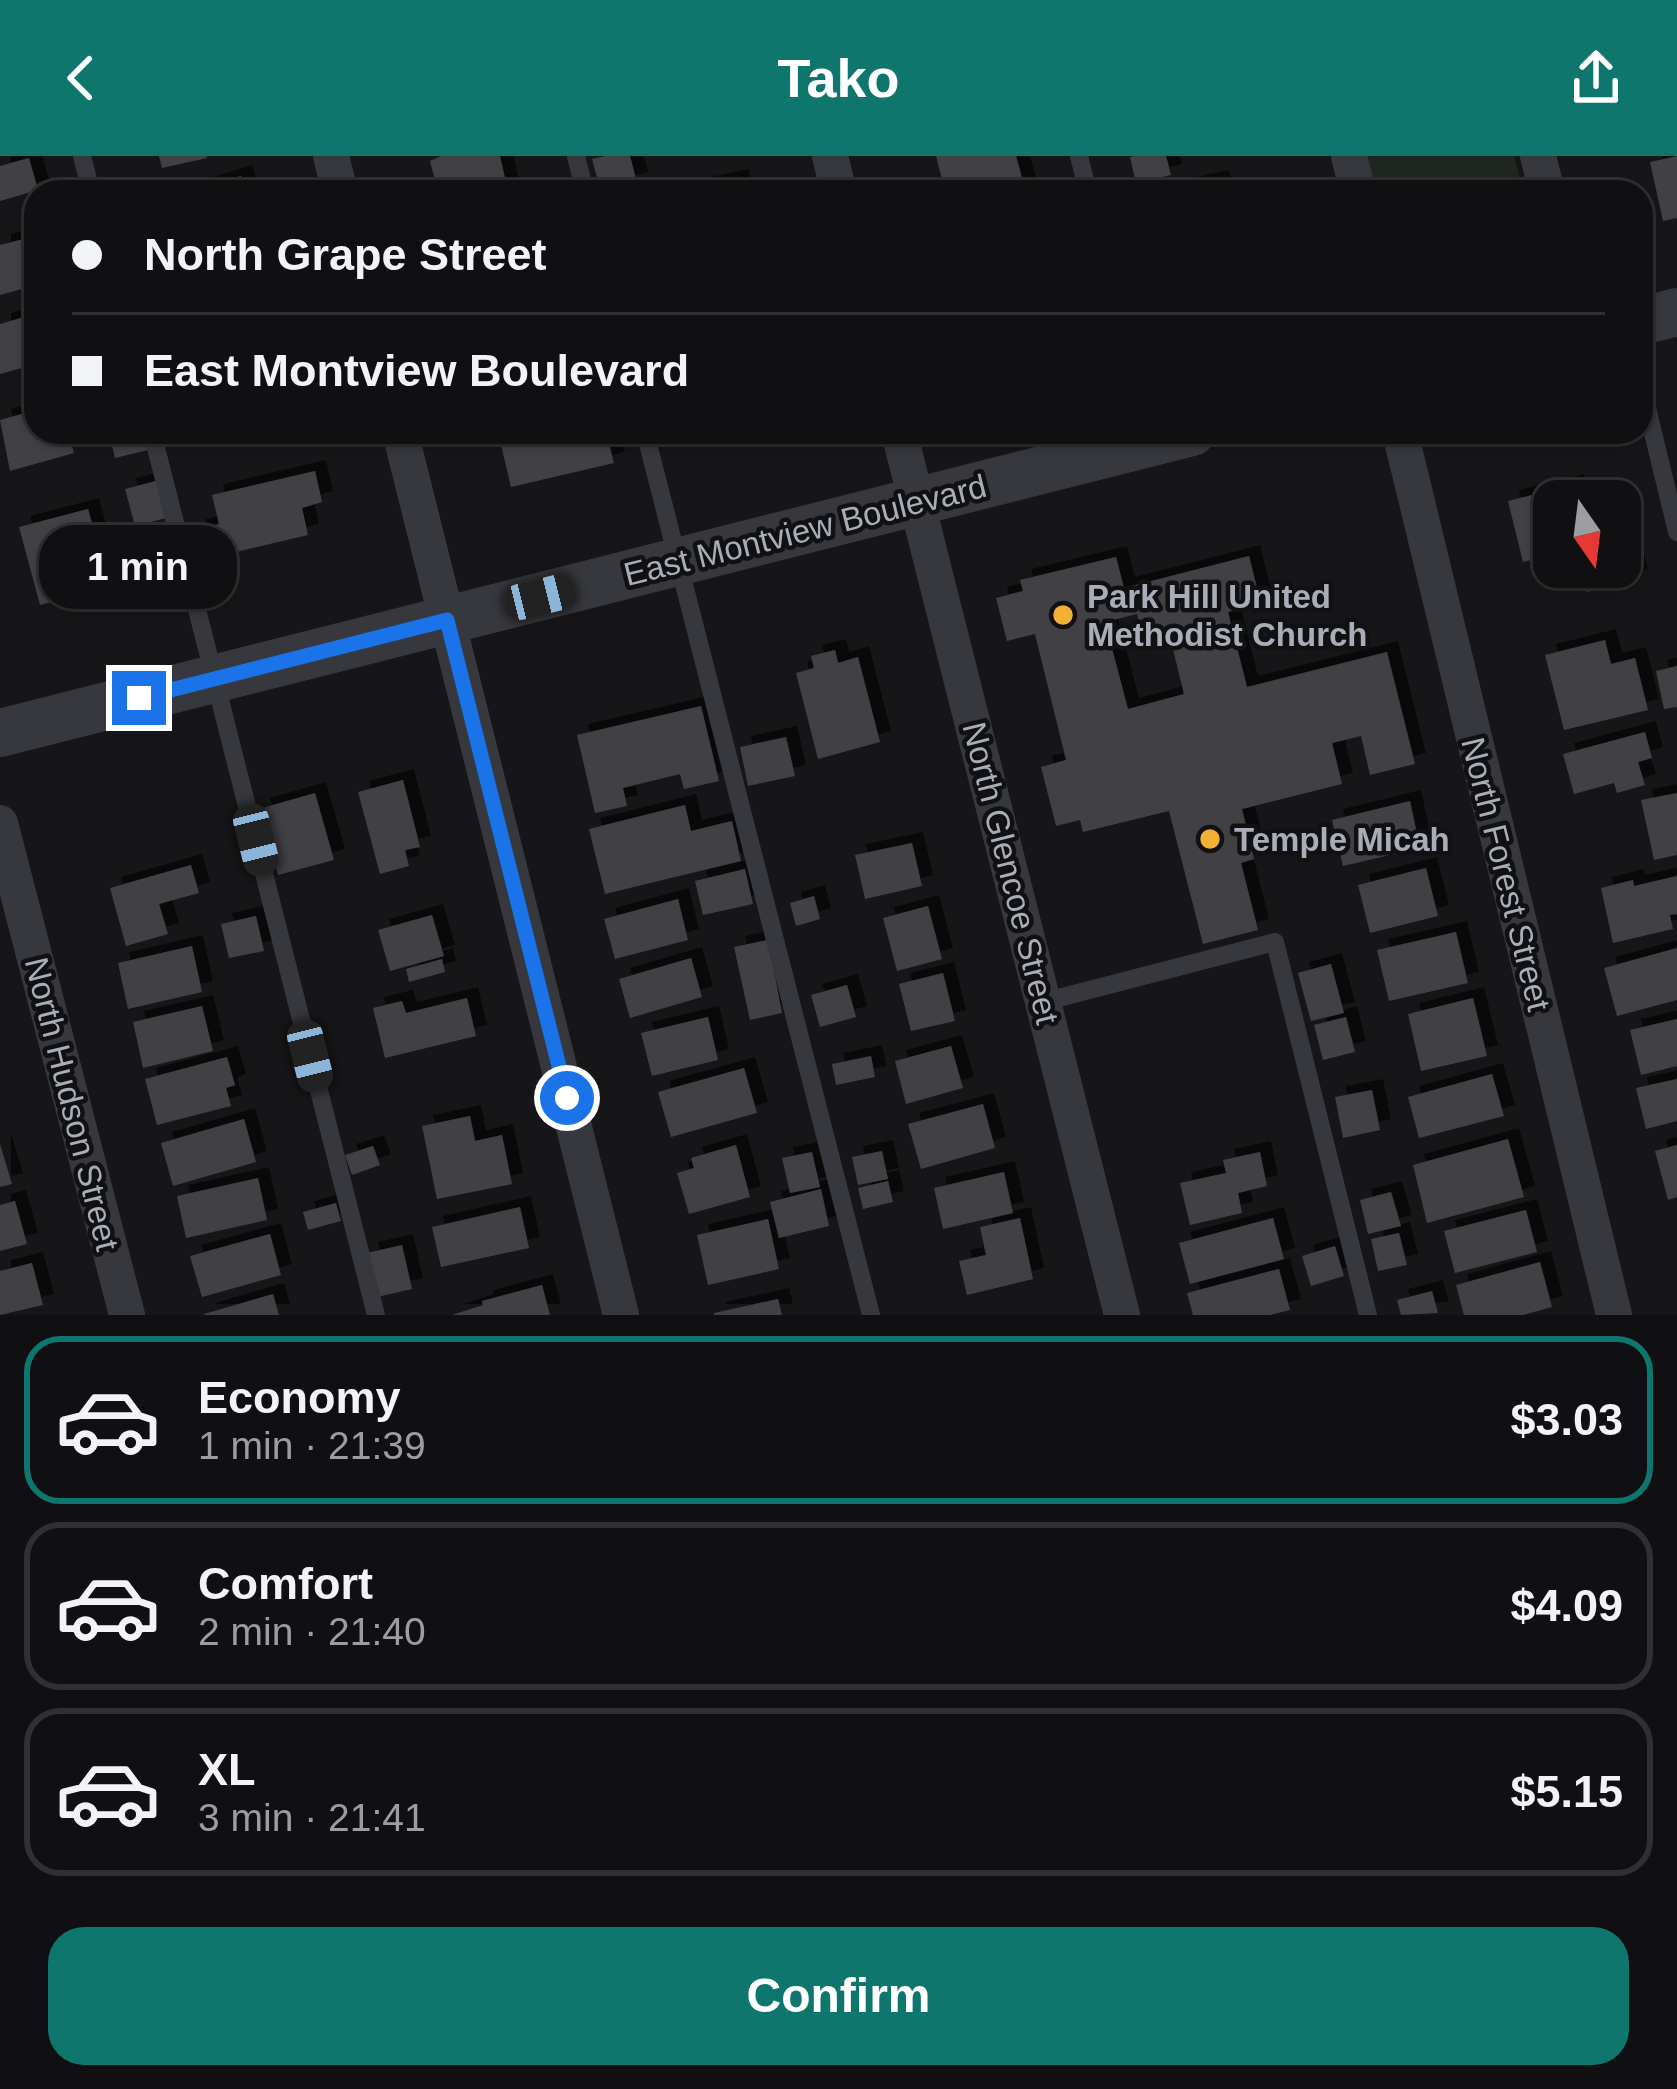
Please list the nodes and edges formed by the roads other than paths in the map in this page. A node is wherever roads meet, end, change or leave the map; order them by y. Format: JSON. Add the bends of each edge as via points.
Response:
{"nodes":[{"id":1,"x":1653,"y":433,"type":"edge"},
{"id":2,"x":155,"y":444,"type":"edge"},
{"id":3,"x":403,"y":444,"type":"edge"},
{"id":4,"x":648,"y":444,"type":"edge"},
{"id":5,"x":902,"y":444,"type":"edge"},
{"id":6,"x":1130,"y":444,"type":"edge"},
{"id":7,"x":1403,"y":444,"type":"edge"},
{"id":8,"x":917,"y":502,"type":"junction"},
{"id":9,"x":1677,"y":532,"type":"edge"},
{"id":10,"x":679,"y":562,"type":"junction"},
{"id":11,"x":447,"y":620,"type":"junction"},
{"id":12,"x":215,"y":679,"type":"junction"},
{"id":13,"x":0,"y":733,"type":"edge"},
{"id":14,"x":0,"y":823,"type":"edge"},
{"id":15,"x":1043,"y":1002,"type":"junction"},
{"id":16,"x":127,"y":1315,"type":"edge"},
{"id":17,"x":376,"y":1315,"type":"edge"},
{"id":18,"x":622,"y":1315,"type":"edge"},
{"id":19,"x":871,"y":1315,"type":"edge"},
{"id":20,"x":1122,"y":1315,"type":"edge"},
{"id":21,"x":1368,"y":1315,"type":"edge"},
{"id":22,"x":1614,"y":1315,"type":"edge"}],
"edges":[{"from":1,"to":9,"type":"lane"},
{"from":2,"to":12,"type":"lane"},
{"from":3,"to":11,"type":"street"},
{"from":4,"to":10,"type":"lane"},
{"from":5,"to":8,"type":"street","name":"North Glencoe Street"},
{"from":6,"to":8,"type":"street","name":"East Montview Boulevard"},
{"from":7,"to":22,"type":"street","name":"North Forest Street"},
{"from":8,"to":10,"type":"street","name":"East Montview Boulevard"},
{"from":8,"to":15,"type":"street","name":"North Glencoe Street"},
{"from":10,"to":11,"type":"street","name":"East Montview Boulevard"},
{"from":10,"to":19,"type":"lane"},
{"from":11,"to":12,"type":"street","name":"East Montview Boulevard"},
{"from":11,"to":18,"type":"street"},
{"from":12,"to":13,"type":"street","name":"East Montview Boulevard"},
{"from":12,"to":17,"type":"lane"},
{"from":14,"to":16,"type":"street","name":"North Hudson Street"},
{"from":15,"to":20,"type":"street","name":"North Glencoe Street"},
{"from":15,"to":21,"type":"lane","via":[[1275,942]]}]}
